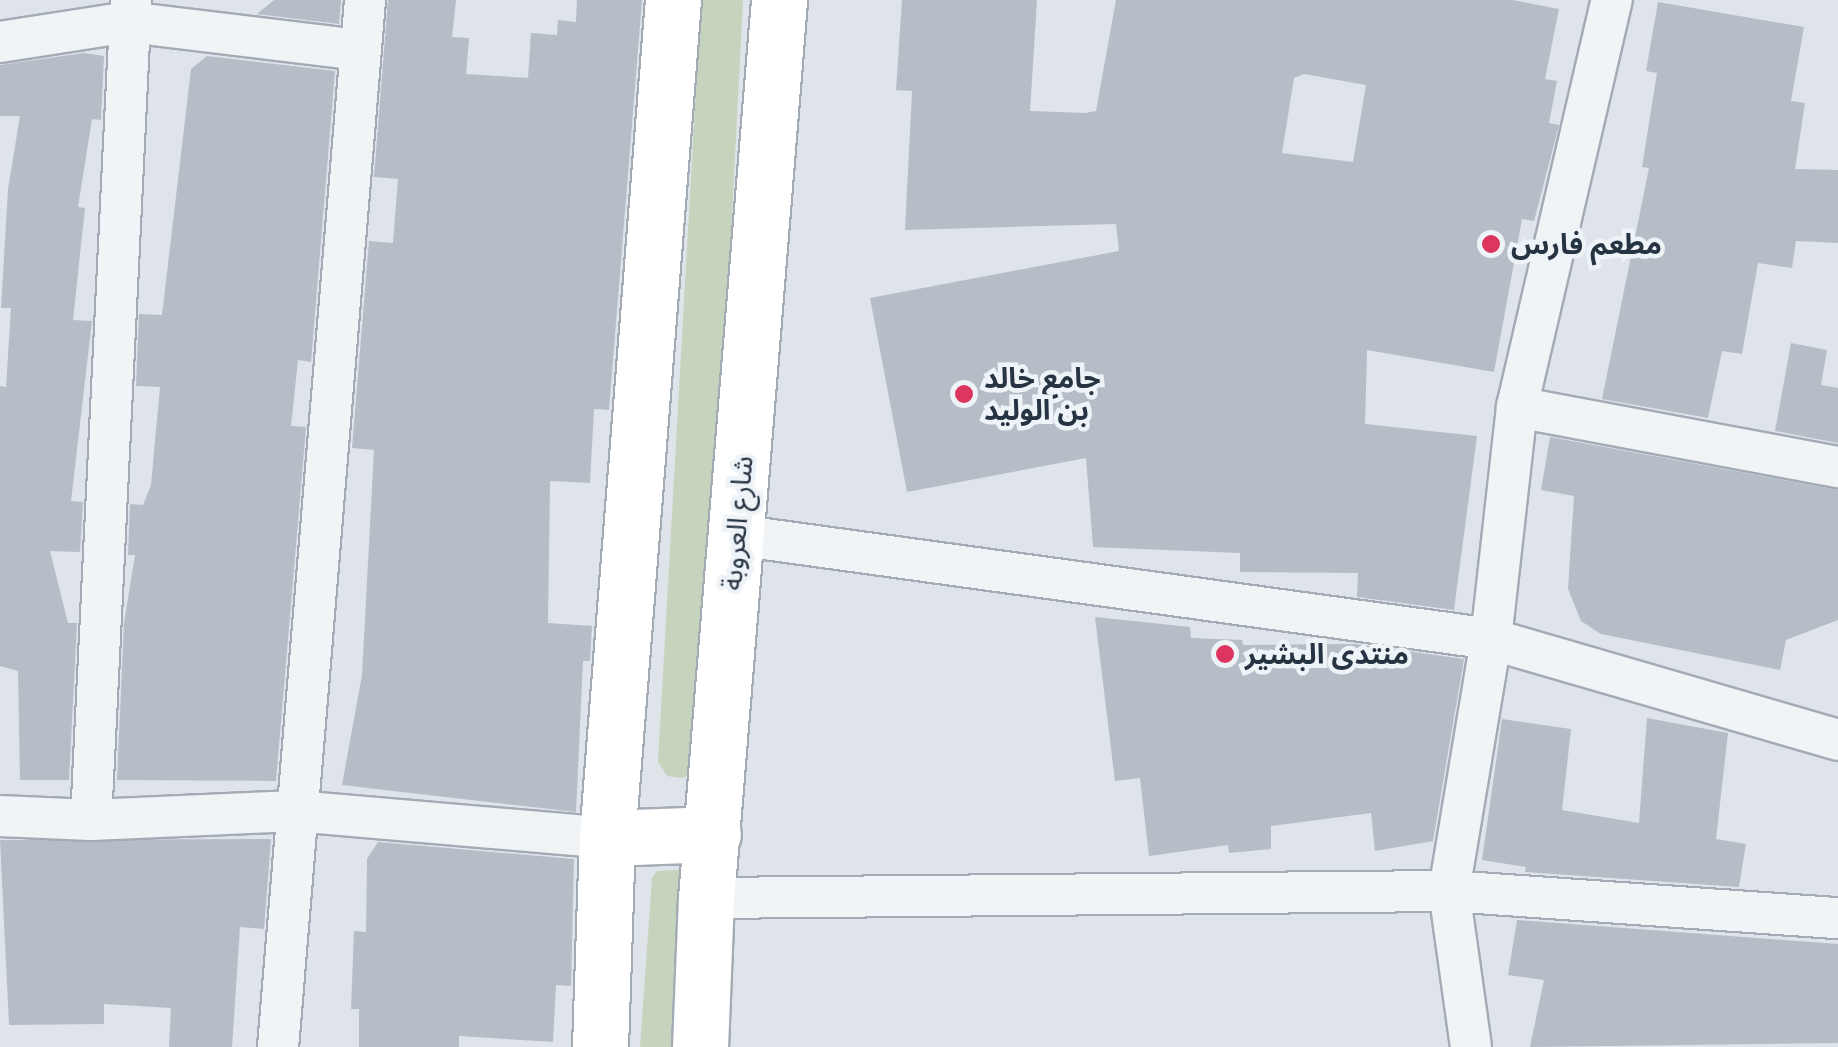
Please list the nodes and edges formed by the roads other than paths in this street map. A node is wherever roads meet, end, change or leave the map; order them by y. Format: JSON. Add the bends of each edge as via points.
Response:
{"nodes":[{"id":1,"x":365,"y":0,"type":"edge"},
{"id":2,"x":673,"y":0,"type":"edge"},
{"id":3,"x":779,"y":0,"type":"edge"},
{"id":4,"x":1612,"y":0,"type":"edge"},
{"id":5,"x":129,"y":11,"type":"edge"},
{"id":6,"x":0,"y":42,"type":"edge"},
{"id":7,"x":359,"y":50,"type":"junction"},
{"id":8,"x":1517,"y":407,"type":"junction"},
{"id":9,"x":1838,"y":467,"type":"edge"},
{"id":10,"x":736,"y":534,"type":"junction"},
{"id":11,"x":1491,"y":639,"type":"junction"},
{"id":12,"x":1838,"y":740,"type":"edge"},
{"id":13,"x":295,"y":812,"type":"junction"},
{"id":14,"x":0,"y":816,"type":"edge"},
{"id":15,"x":91,"y":820,"type":"junction"},
{"id":16,"x":713,"y":834,"type":"junction"},
{"id":17,"x":607,"y":838,"type":"junction"},
{"id":18,"x":1448,"y":891,"type":"junction"},
{"id":19,"x":706,"y":898,"type":"junction"},
{"id":20,"x":1838,"y":918,"type":"edge"},
{"id":21,"x":278,"y":1047,"type":"edge"},
{"id":22,"x":600,"y":1047,"type":"edge"},
{"id":23,"x":700,"y":1047,"type":"edge"},
{"id":24,"x":1471,"y":1047,"type":"edge"}],
"edges":[{"from":1,"to":7,"type":"street"},
{"from":2,"to":17,"type":"main road"},
{"from":3,"to":10,"type":"main road","name":"شارع العروبة"},
{"from":4,"to":8,"type":"street"},
{"from":5,"to":6,"type":"street"},
{"from":5,"to":7,"type":"street"},
{"from":5,"to":15,"type":"street"},
{"from":7,"to":13,"type":"street"},
{"from":8,"to":9,"type":"street"},
{"from":8,"to":11,"type":"street"},
{"from":10,"to":11,"type":"street"},
{"from":10,"to":16,"type":"main road","name":"شارع العروبة"},
{"from":11,"to":12,"type":"street"},
{"from":11,"to":18,"type":"street"},
{"from":13,"to":15,"type":"street"},
{"from":13,"to":17,"type":"street"},
{"from":13,"to":21,"type":"street"},
{"from":14,"to":15,"type":"street"},
{"from":16,"to":17,"type":"main road"},
{"from":16,"to":19,"type":"main road","name":"شارع العروبة"},
{"from":17,"to":22,"type":"main road"},
{"from":18,"to":19,"type":"street"},
{"from":18,"to":20,"type":"street"},
{"from":18,"to":24,"type":"street"},
{"from":19,"to":23,"type":"main road","name":"شارع العروبة"}]}
